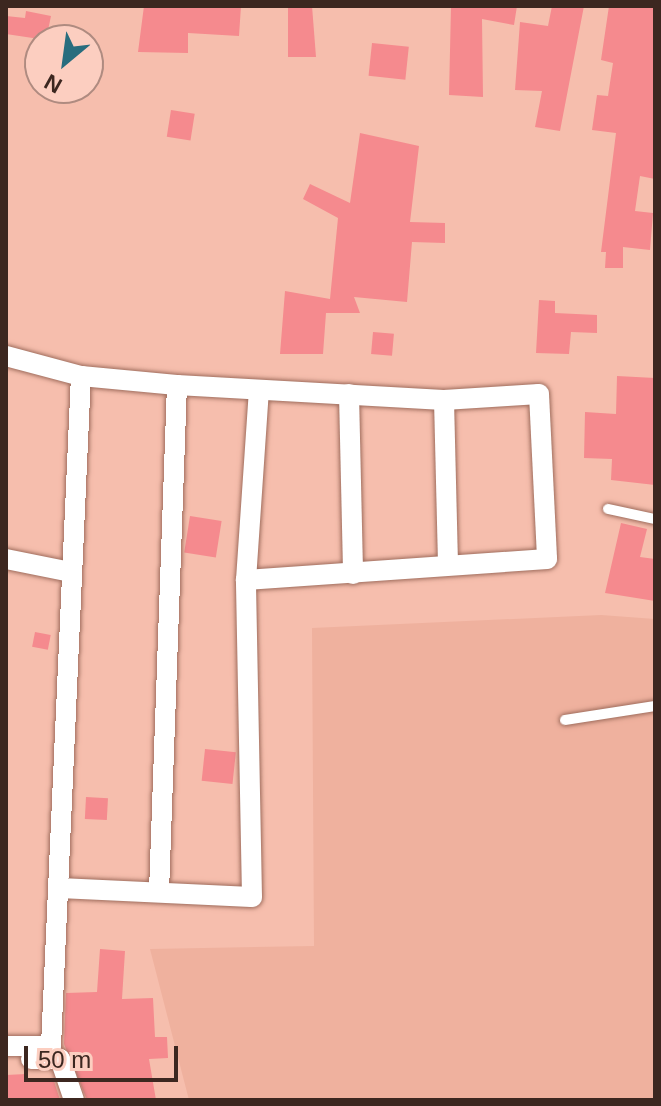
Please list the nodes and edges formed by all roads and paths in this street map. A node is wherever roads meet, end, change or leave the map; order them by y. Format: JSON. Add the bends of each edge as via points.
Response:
{"nodes":[{"id":1,"x":6,"y":356,"type":"edge"},
{"id":2,"x":81,"y":376,"type":"junction"},
{"id":3,"x":177,"y":385,"type":"junction"},
{"id":4,"x":259,"y":391,"type":"junction"},
{"id":5,"x":349,"y":394,"type":"junction"},
{"id":6,"x":444,"y":400,"type":"junction"},
{"id":7,"x":608,"y":509,"type":"dead end"},
{"id":8,"x":655,"y":519,"type":"edge"},
{"id":9,"x":6,"y":559,"type":"edge"},
{"id":10,"x":448,"y":563,"type":"junction"},
{"id":11,"x":71,"y":572,"type":"junction"},
{"id":12,"x":353,"y":574,"type":"junction"},
{"id":13,"x":246,"y":580,"type":"junction"},
{"id":14,"x":655,"y":706,"type":"edge"},
{"id":15,"x":565,"y":720,"type":"dead end"},
{"id":16,"x":59,"y":888,"type":"junction"},
{"id":17,"x":159,"y":892,"type":"junction"},
{"id":18,"x":6,"y":1046,"type":"edge"},
{"id":19,"x":6,"y":1059,"type":"edge"},
{"id":20,"x":74,"y":1100,"type":"edge"}],
"edges":[{"from":1,"to":2,"type":"street"},
{"from":2,"to":3,"type":"street"},
{"from":2,"to":11,"type":"street"},
{"from":3,"to":4,"type":"street"},
{"from":3,"to":17,"type":"street"},
{"from":4,"to":5,"type":"street"},
{"from":4,"to":13,"type":"street"},
{"from":5,"to":6,"type":"street"},
{"from":5,"to":12,"type":"street"},
{"from":6,"to":10,"type":"street"},
{"from":6,"to":10,"type":"street","via":[[539,394],[547,559]]},
{"from":7,"to":8,"type":"lane"},
{"from":9,"to":11,"type":"street"},
{"from":10,"to":12,"type":"street"},
{"from":11,"to":16,"type":"street"},
{"from":12,"to":13,"type":"street"},
{"from":13,"to":17,"type":"street","via":[[252,897]]},
{"from":14,"to":15,"type":"lane"},
{"from":16,"to":17,"type":"street"},
{"from":16,"to":18,"type":"street","via":[[51,1046]]},
{"from":19,"to":20,"type":"street","via":[[60,1059]]}]}
